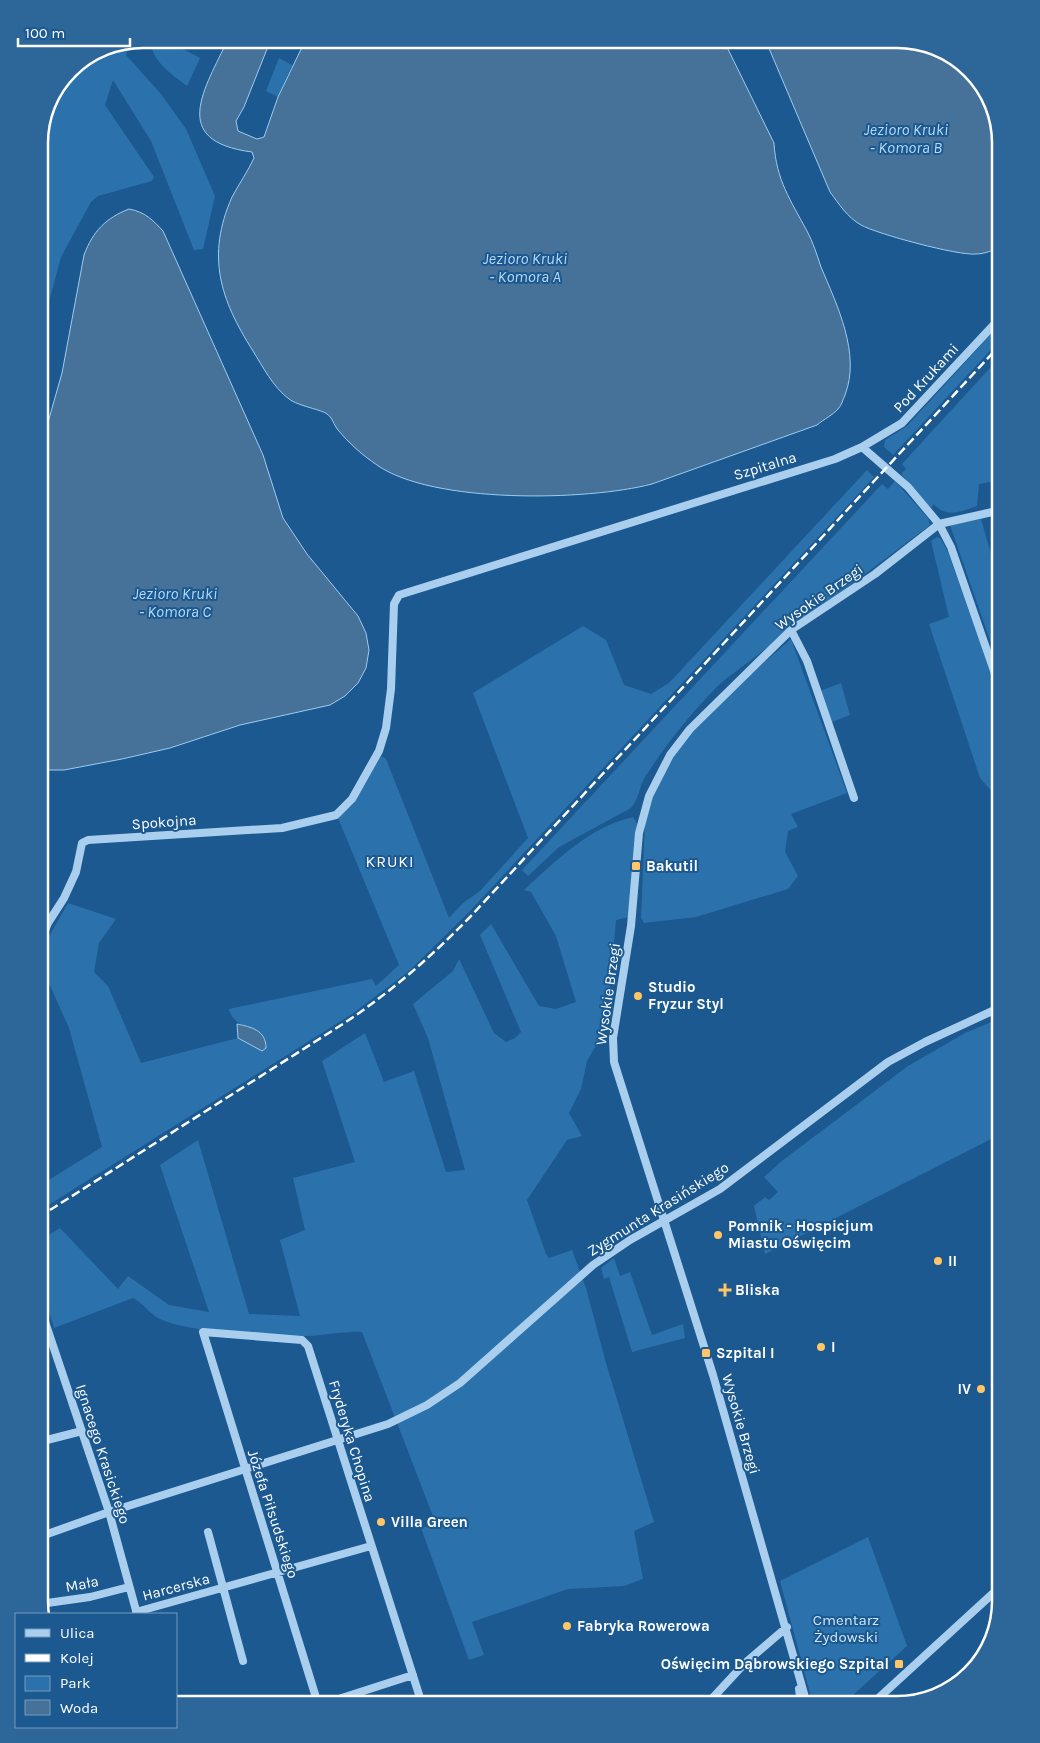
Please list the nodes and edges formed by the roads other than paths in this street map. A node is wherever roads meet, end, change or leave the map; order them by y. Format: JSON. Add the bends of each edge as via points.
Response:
{"nodes":[{"id":1,"x":992,"y":327,"type":"edge"},
{"id":2,"x":862,"y":447,"type":"junction"},
{"id":3,"x":992,"y":512,"type":"edge"},
{"id":4,"x":939,"y":524,"type":"junction"},
{"id":5,"x":791,"y":630,"type":"junction"},
{"id":6,"x":992,"y":665,"type":"edge"},
{"id":7,"x":854,"y":798,"type":"dead end"},
{"id":8,"x":282,"y":828,"type":"joint"},
{"id":9,"x":48,"y":923,"type":"edge"},
{"id":10,"x":992,"y":1011,"type":"edge"},
{"id":11,"x":664,"y":1222,"type":"junction"},
{"id":12,"x":48,"y":1331,"type":"edge"},
{"id":13,"x":203,"y":1332,"type":"joint"},
{"id":14,"x":82,"y":1432,"type":"junction"},
{"id":15,"x":48,"y":1440,"type":"edge"},
{"id":16,"x":337,"y":1441,"type":"junction"},
{"id":17,"x":244,"y":1470,"type":"junction"},
{"id":18,"x":109,"y":1512,"type":"junction"},
{"id":19,"x":208,"y":1532,"type":"dead end"},
{"id":20,"x":48,"y":1534,"type":"edge"},
{"id":21,"x":371,"y":1546,"type":"junction"},
{"id":22,"x":278,"y":1574,"type":"junction"},
{"id":23,"x":129,"y":1587,"type":"junction"},
{"id":24,"x":223,"y":1588,"type":"junction"},
{"id":25,"x":992,"y":1594,"type":"edge"},
{"id":26,"x":48,"y":1603,"type":"edge"},
{"id":27,"x":136,"y":1613,"type":"edge"},
{"id":28,"x":786,"y":1627,"type":"junction"},
{"id":29,"x":243,"y":1661,"type":"dead end"},
{"id":30,"x":796,"y":1668,"type":"junction"},
{"id":31,"x":413,"y":1675,"type":"junction"},
{"id":32,"x":315,"y":1695,"type":"edge"},
{"id":33,"x":350,"y":1695,"type":"edge"},
{"id":34,"x":419,"y":1695,"type":"edge"},
{"id":35,"x":715,"y":1696,"type":"edge"},
{"id":36,"x":800,"y":1696,"type":"edge"},
{"id":37,"x":805,"y":1696,"type":"edge"},
{"id":38,"x":881,"y":1696,"type":"edge"}],
"edges":[{"from":1,"to":2,"type":"street","name":"Pod Krukami","via":[[902,424]]},
{"from":2,"to":4,"type":"street","via":[[908,487]]},
{"from":2,"to":8,"type":"street","name":"Szpitalna","via":[[835,459],[399,595],[394,604],[386,728],[378,751],[352,800],[336,815]]},
{"from":3,"to":4,"type":"street","name":"Wysokie Brzegi"},
{"from":4,"to":5,"type":"street","name":"Wysokie Brzegi","via":[[875,574]]},
{"from":4,"to":6,"type":"street","via":[[951,547]]},
{"from":5,"to":7,"type":"street","via":[[807,661]]},
{"from":5,"to":11,"type":"street","name":"Wysokie Brzegi","via":[[680,741],[660,771],[643,814],[613,1049]]},
{"from":8,"to":9,"type":"street","name":"Spokojna","via":[[88,840],[82,843],[74,877]]},
{"from":10,"to":11,"type":"street","name":"Zygmunta Krasińskiego","via":[[888,1062],[720,1189]]},
{"from":11,"to":16,"type":"street","name":"Zygmunta Krasińskiego","via":[[593,1265],[455,1387],[400,1418]]},
{"from":11,"to":28,"type":"street","name":"Wysokie Brzegi","via":[[713,1375]]},
{"from":12,"to":14,"type":"street","name":"Ignacego Krasickiego"},
{"from":13,"to":16,"type":"street","name":"Fryderyka Chopina","via":[[306,1342]]},
{"from":13,"to":17,"type":"street","name":"Józefa Piłsudskiego"},
{"from":14,"to":15,"type":"street"},
{"from":14,"to":18,"type":"street","name":"Ignacego Krasickiego"},
{"from":16,"to":17,"type":"street","name":"Zygmunta Krasińskiego"},
{"from":16,"to":21,"type":"street","name":"Fryderyka Chopina"},
{"from":17,"to":18,"type":"street","name":"Zygmunta Krasińskiego"},
{"from":17,"to":22,"type":"street","name":"Józefa Piłsudskiego"},
{"from":18,"to":20,"type":"street","name":"Zygmunta Krasińskiego"},
{"from":18,"to":23,"type":"street","name":"Ignacego Krasickiego"},
{"from":19,"to":24,"type":"street","name":"Harcerska"},
{"from":21,"to":22,"type":"street","name":"Harcerska"},
{"from":21,"to":31,"type":"street","name":"Fryderyka Chopina"},
{"from":22,"to":24,"type":"street","name":"Harcerska"},
{"from":22,"to":32,"type":"street","name":"Józefa Piłsudskiego"},
{"from":23,"to":26,"type":"street","name":"Mała","via":[[90,1598]]},
{"from":23,"to":27,"type":"street","name":"Ignacego Krasickiego"},
{"from":24,"to":27,"type":"street","name":"Harcerska"},
{"from":24,"to":29,"type":"street","name":"Harcerska"},
{"from":25,"to":38,"type":"street"},
{"from":28,"to":30,"type":"street","name":"Wysokie Brzegi"},
{"from":28,"to":35,"type":"street","via":[[745,1663]]},
{"from":30,"to":36,"type":"street","name":"Wysokie Brzegi"},
{"from":30,"to":37,"type":"street","name":"Wysokie Brzegi"},
{"from":31,"to":33,"type":"street"},
{"from":31,"to":34,"type":"street","name":"Fryderyka Chopina"}]}
